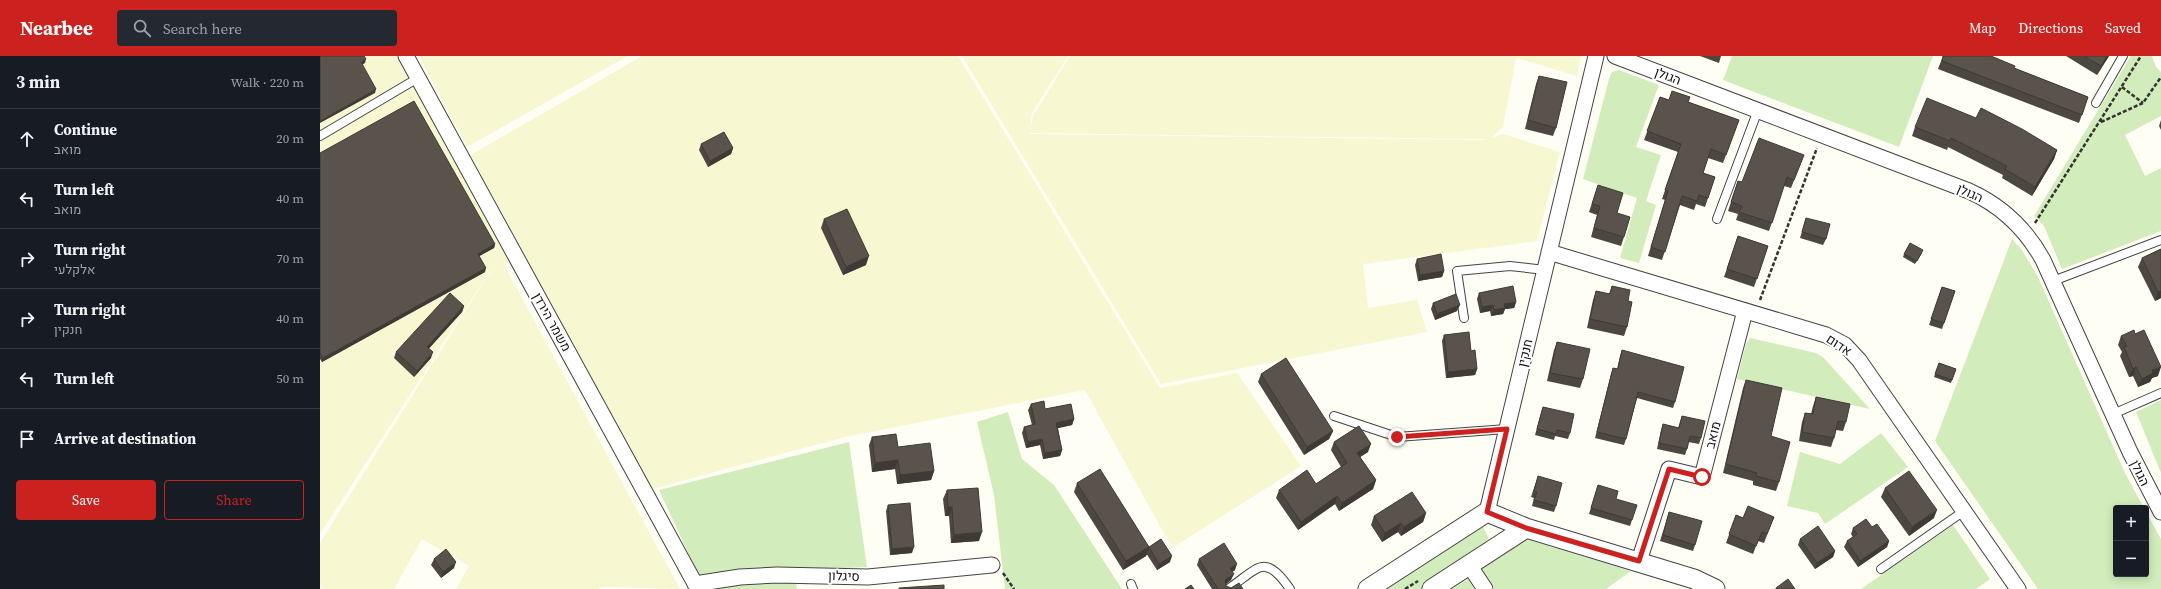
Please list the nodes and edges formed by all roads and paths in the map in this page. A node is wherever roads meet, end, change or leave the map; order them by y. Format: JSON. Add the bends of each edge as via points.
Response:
{"nodes":[{"id":1,"x":406,"y":56,"type":"edge"},
{"id":2,"x":1596,"y":56,"type":"edge"},
{"id":3,"x":1615,"y":56,"type":"edge"},
{"id":4,"x":2123,"y":56,"type":"edge"},
{"id":5,"x":2141,"y":56,"type":"edge"},
{"id":6,"x":2161,"y":76,"type":"edge"},
{"id":7,"x":418,"y":78,"type":"junction"},
{"id":8,"x":2122,"y":87,"type":"junction"},
{"id":9,"x":2096,"y":103,"type":"dead end"},
{"id":10,"x":2143,"y":103,"type":"junction"},
{"id":11,"x":1758,"y":110,"type":"junction"},
{"id":12,"x":2100,"y":122,"type":"junction"},
{"id":13,"x":1822,"y":135,"type":"junction"},
{"id":14,"x":320,"y":136,"type":"edge"},
{"id":15,"x":1717,"y":219,"type":"dead end"},
{"id":16,"x":2027,"y":235,"type":"junction"},
{"id":17,"x":2161,"y":240,"type":"edge"},
{"id":18,"x":1549,"y":252,"type":"junction"},
{"id":19,"x":1545,"y":270,"type":"junction"},
{"id":20,"x":2053,"y":281,"type":"junction"},
{"id":21,"x":1750,"y":312,"type":"junction"},
{"id":22,"x":1464,"y":318,"type":"dead end"},
{"id":23,"x":2161,"y":393,"type":"edge"},
{"id":24,"x":2113,"y":414,"type":"junction"},
{"id":25,"x":1334,"y":416,"type":"dead end"},
{"id":26,"x":1507,"y":429,"type":"junction"},
{"id":27,"x":1964,"y":511,"type":"junction"},
{"id":28,"x":1487,"y":512,"type":"junction"},
{"id":29,"x":2161,"y":512,"type":"edge"},
{"id":30,"x":1526,"y":528,"type":"junction"},
{"id":31,"x":1639,"y":561,"type":"junction"},
{"id":32,"x":992,"y":565,"type":"joint"},
{"id":33,"x":1469,"y":565,"type":"junction"},
{"id":34,"x":1881,"y":569,"type":"dead end"},
{"id":35,"x":696,"y":586,"type":"edge"},
{"id":36,"x":1014,"y":589,"type":"edge"},
{"id":37,"x":1228,"y":589,"type":"edge"},
{"id":38,"x":1290,"y":589,"type":"edge"},
{"id":39,"x":1368,"y":589,"type":"edge"},
{"id":40,"x":1432,"y":589,"type":"edge"},
{"id":41,"x":1485,"y":589,"type":"edge"},
{"id":42,"x":1716,"y":589,"type":"edge"},
{"id":43,"x":2018,"y":589,"type":"edge"}],
"edges":[{"from":1,"to":7,"type":"street","name":"משמר הירדן"},
{"from":2,"to":18,"type":"street","name":"חנקין"},
{"from":3,"to":11,"type":"street","name":"הגולן"},
{"from":4,"to":9,"type":"lane"},
{"from":5,"to":8,"type":"path"},
{"from":6,"to":10,"type":"path"},
{"from":7,"to":14,"type":"lane"},
{"from":7,"to":35,"type":"street","name":"משמר הירדן"},
{"from":8,"to":10,"type":"path"},
{"from":8,"to":12,"type":"path"},
{"from":10,"to":12,"type":"path"},
{"from":11,"to":13,"type":"street","name":"הגולן"},
{"from":11,"to":15,"type":"lane"},
{"from":12,"to":16,"type":"path"},
{"from":13,"to":16,"type":"street","name":"הגולן","via":[[1980,196],[2006,213]]},
{"from":13,"to":21,"type":"path"},
{"from":16,"to":20,"type":"street","name":"הגולן","via":[[2041,255]]},
{"from":17,"to":20,"type":"lane"},
{"from":18,"to":19,"type":"street","name":"חנקין"},
{"from":18,"to":21,"type":"street","name":"אדום"},
{"from":19,"to":22,"type":"lane","via":[[1510,266],[1457,271]]},
{"from":19,"to":26,"type":"street","name":"חנקין"},
{"from":20,"to":24,"type":"street","name":"הגולן"},
{"from":21,"to":27,"type":"street","name":"אדום","via":[[1830,337],[1852,352]]},
{"from":21,"to":31,"type":"street","name":"מואב","via":[[1702,477],[1669,469]]},
{"from":23,"to":24,"type":"lane"},
{"from":24,"to":29,"type":"street","name":"הגולן","via":[[2142,478]]},
{"from":25,"to":26,"type":"lane","via":[[1397,437]]},
{"from":26,"to":28,"type":"street","name":"חנקין"},
{"from":27,"to":34,"type":"lane"},
{"from":27,"to":43,"type":"street","name":"אדום"},
{"from":28,"to":30,"type":"street"},
{"from":28,"to":39,"type":"street"},
{"from":30,"to":31,"type":"street"},
{"from":30,"to":33,"type":"street"},
{"from":31,"to":42,"type":"street"},
{"from":32,"to":35,"type":"street","name":"סיגלון","via":[[868,577],[776,574],[740,577]]},
{"from":32,"to":36,"type":"path","via":[[1006,574]]},
{"from":33,"to":40,"type":"street"},
{"from":33,"to":41,"type":"street"},
{"from":37,"to":38,"type":"lane","via":[[1260,566],[1267,565],[1274,569]]}]}
